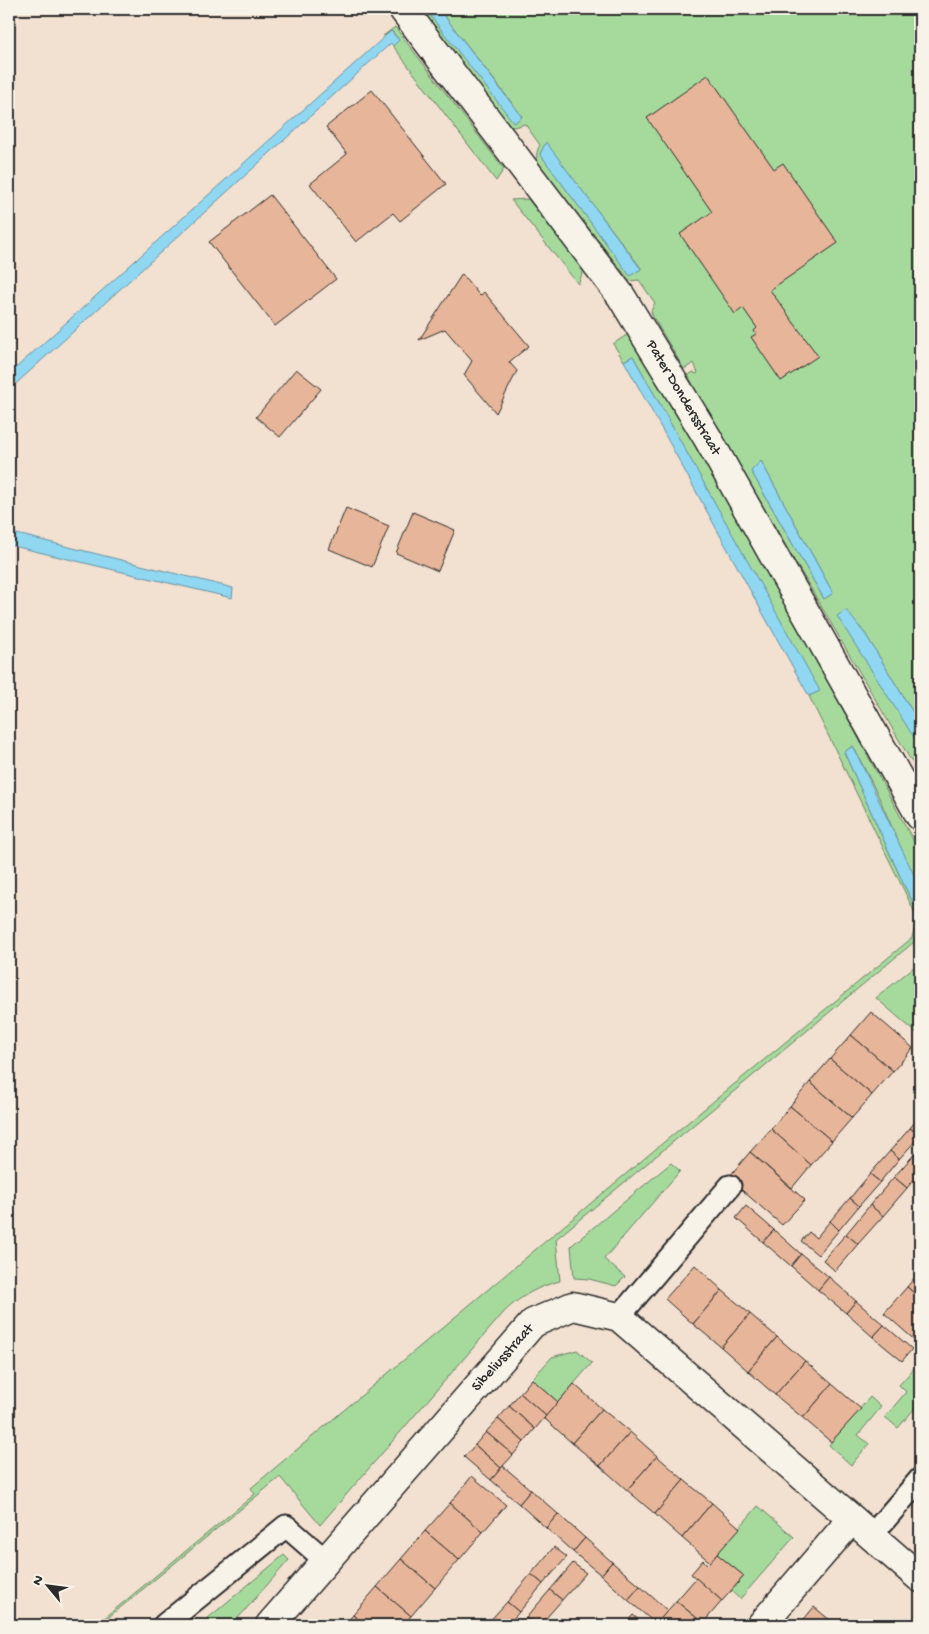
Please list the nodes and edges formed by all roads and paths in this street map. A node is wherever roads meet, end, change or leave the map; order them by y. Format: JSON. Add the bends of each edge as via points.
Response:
{"nodes":[{"id":1,"x":403,"y":9,"type":"edge"},
{"id":2,"x":920,"y":816,"type":"edge"},
{"id":3,"x":730,"y":1186,"type":"dead end"},
{"id":4,"x":619,"y":1317,"type":"junction"},
{"id":5,"x":920,"y":1479,"type":"edge"},
{"id":6,"x":862,"y":1527,"type":"junction"},
{"id":7,"x":326,"y":1561,"type":"junction"},
{"id":8,"x":920,"y":1578,"type":"edge"},
{"id":9,"x":164,"y":1625,"type":"edge"},
{"id":10,"x":270,"y":1625,"type":"edge"},
{"id":11,"x":761,"y":1625,"type":"edge"}],
"edges":[{"from":1,"to":2,"type":"street","name":"Pater Dondersstraat","via":[[621,296],[707,437]]},
{"from":3,"to":4,"type":"lane"},
{"from":4,"to":6,"type":"street","name":"Sibeliusstraat"},
{"from":4,"to":7,"type":"street","name":"Sibeliusstraat","via":[[572,1306],[532,1323]]},
{"from":5,"to":6,"type":"lane"},
{"from":6,"to":8,"type":"street","name":"Sibeliusstraat"},
{"from":6,"to":11,"type":"street"},
{"from":7,"to":9,"type":"lane","via":[[286,1526]]},
{"from":7,"to":10,"type":"street","name":"Sibeliusstraat"}]}
